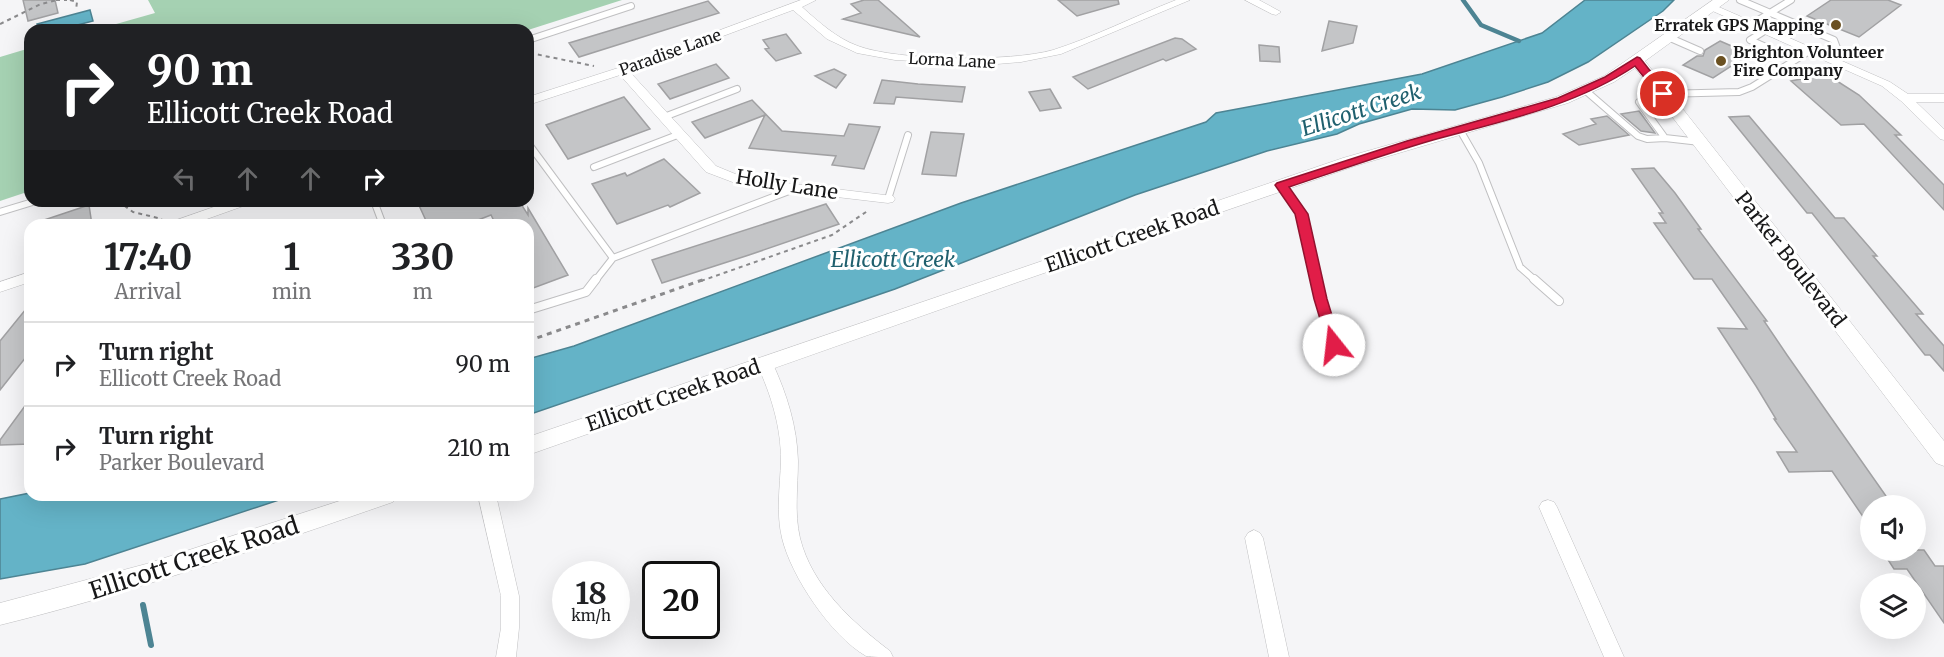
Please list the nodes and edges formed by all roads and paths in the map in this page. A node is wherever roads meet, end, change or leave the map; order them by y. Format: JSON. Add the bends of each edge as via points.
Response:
{"nodes":[{"id":1,"x":41,"y":0,"type":"edge"},
{"id":2,"x":57,"y":0,"type":"edge"},
{"id":3,"x":68,"y":0,"type":"edge"},
{"id":4,"x":811,"y":0,"type":"edge"},
{"id":5,"x":1185,"y":0,"type":"edge"},
{"id":6,"x":1250,"y":0,"type":"edge"},
{"id":7,"x":1740,"y":0,"type":"edge"},
{"id":8,"x":1791,"y":0,"type":"edge"},
{"id":9,"x":1717,"y":3,"type":"edge"},
{"id":10,"x":41,"y":4,"type":"junction"},
{"id":11,"x":631,"y":6,"type":"dead end"},
{"id":12,"x":794,"y":6,"type":"junction"},
{"id":13,"x":76,"y":10,"type":"dead end"},
{"id":14,"x":1276,"y":12,"type":"dead end"},
{"id":15,"x":1770,"y":13,"type":"junction"},
{"id":16,"x":0,"y":24,"type":"edge"},
{"id":17,"x":1752,"y":24,"type":"junction"},
{"id":18,"x":1766,"y":30,"type":"junction"},
{"id":19,"x":1668,"y":37,"type":"junction"},
{"id":20,"x":534,"y":38,"type":"edge"},
{"id":21,"x":1811,"y":50,"type":"junction"},
{"id":22,"x":1700,"y":51,"type":"dead end"},
{"id":23,"x":534,"y":53,"type":"edge"},
{"id":24,"x":1828,"y":57,"type":"junction"},
{"id":25,"x":1795,"y":60,"type":"junction"},
{"id":26,"x":1637,"y":61,"type":"junction"},
{"id":27,"x":622,"y":70,"type":"junction"},
{"id":28,"x":737,"y":89,"type":"dead end"},
{"id":29,"x":1586,"y":91,"type":"junction"},
{"id":30,"x":1665,"y":96,"type":"junction"},
{"id":31,"x":1905,"y":98,"type":"junction"},
{"id":32,"x":1944,"y":98,"type":"edge"},
{"id":33,"x":534,"y":99,"type":"edge"},
{"id":34,"x":664,"y":117,"type":"junction"},
{"id":35,"x":1460,"y":130,"type":"junction"},
{"id":36,"x":680,"y":134,"type":"junction"},
{"id":37,"x":908,"y":135,"type":"dead end"},
{"id":38,"x":1944,"y":136,"type":"edge"},
{"id":39,"x":1665,"y":138,"type":"junction"},
{"id":40,"x":1700,"y":142,"type":"junction"},
{"id":41,"x":534,"y":151,"type":"edge"},
{"id":42,"x":594,"y":167,"type":"dead end"},
{"id":43,"x":1281,"y":185,"type":"junction"},
{"id":44,"x":799,"y":187,"type":"junction"},
{"id":45,"x":888,"y":198,"type":"junction"},
{"id":46,"x":24,"y":205,"type":"edge"},
{"id":47,"x":126,"y":207,"type":"edge"},
{"id":48,"x":230,"y":207,"type":"edge"},
{"id":49,"x":0,"y":212,"type":"edge"},
{"id":50,"x":160,"y":219,"type":"edge"},
{"id":51,"x":202,"y":219,"type":"edge"},
{"id":52,"x":612,"y":258,"type":"junction"},
{"id":53,"x":24,"y":279,"type":"edge"},
{"id":54,"x":0,"y":286,"type":"edge"},
{"id":55,"x":1559,"y":301,"type":"dead end"},
{"id":56,"x":534,"y":308,"type":"edge"},
{"id":57,"x":534,"y":339,"type":"edge"},
{"id":58,"x":1334,"y":345,"type":"dead end"},
{"id":59,"x":765,"y":364,"type":"junction"},
{"id":60,"x":534,"y":444,"type":"edge"},
{"id":61,"x":1944,"y":458,"type":"edge"},
{"id":62,"x":367,"y":501,"type":"edge"},
{"id":63,"x":488,"y":501,"type":"edge"},
{"id":64,"x":1548,"y":507,"type":"dead end"},
{"id":65,"x":1254,"y":538,"type":"dead end"},
{"id":66,"x":0,"y":614,"type":"edge"},
{"id":67,"x":506,"y":657,"type":"edge"},
{"id":68,"x":884,"y":657,"type":"edge"},
{"id":69,"x":1279,"y":657,"type":"edge"},
{"id":70,"x":1614,"y":657,"type":"edge"}],
"edges":[{"from":1,"to":10,"type":"path"},
{"from":2,"to":3,"type":"path"},
{"from":2,"to":10,"type":"path"},
{"from":3,"to":13,"type":"path","via":[[77,2]]},
{"from":4,"to":12,"type":"street","name":"Paradise Lane"},
{"from":5,"to":12,"type":"street","name":"Lorna Lane","via":[[1057,52],[988,63],[864,52],[831,38]]},
{"from":6,"to":14,"type":"street"},
{"from":7,"to":15,"type":"lane"},
{"from":8,"to":15,"type":"lane"},
{"from":9,"to":17,"type":"street"},
{"from":9,"to":19,"type":"street","name":"Ellicott Creek Road"},
{"from":10,"to":16,"type":"path"},
{"from":11,"to":20,"type":"lane"},
{"from":12,"to":27,"type":"street","name":"Paradise Lane"},
{"from":15,"to":17,"type":"lane"},
{"from":15,"to":24,"type":"lane","via":[[1834,40],[1837,48]]},
{"from":17,"to":18,"type":"street"},
{"from":18,"to":21,"type":"street"},
{"from":18,"to":25,"type":"lane","via":[[1750,40]]},
{"from":19,"to":22,"type":"lane"},
{"from":19,"to":26,"type":"street","name":"Ellicott Creek Road"},
{"from":21,"to":24,"type":"street"},
{"from":21,"to":25,"type":"lane"},
{"from":23,"to":27,"type":"path"},
{"from":24,"to":31,"type":"street","via":[[1870,75]]},
{"from":25,"to":30,"type":"lane","via":[[1739,92]]},
{"from":26,"to":29,"type":"street","name":"Ellicott Creek Road"},
{"from":26,"to":30,"type":"street","name":"Parker Boulevard"},
{"from":27,"to":33,"type":"street","name":"Paradise Lane"},
{"from":27,"to":34,"type":"street","name":"Holly Lane"},
{"from":28,"to":34,"type":"lane"},
{"from":29,"to":35,"type":"street","name":"Ellicott Creek Road"},
{"from":29,"to":39,"type":"lane","via":[[1638,136]]},
{"from":30,"to":39,"type":"lane","via":[[1639,102]]},
{"from":30,"to":40,"type":"street","name":"Parker Boulevard"},
{"from":31,"to":32,"type":"street"},
{"from":31,"to":38,"type":"street"},
{"from":34,"to":36,"type":"street","name":"Holly Lane"},
{"from":35,"to":43,"type":"street","name":"Ellicott Creek Road"},
{"from":35,"to":55,"type":"lane","via":[[1479,163],[1520,267]]},
{"from":36,"to":42,"type":"lane"},
{"from":36,"to":44,"type":"street","name":"Holly Lane","via":[[711,169],[743,182]]},
{"from":37,"to":45,"type":"lane"},
{"from":39,"to":40,"type":"lane"},
{"from":40,"to":61,"type":"street","name":"Parker Boulevard"},
{"from":41,"to":52,"type":"lane"},
{"from":43,"to":58,"type":"lane","via":[[1301,214]]},
{"from":43,"to":59,"type":"street","name":"Ellicott Creek Road"},
{"from":44,"to":45,"type":"street","name":"Holly Lane"},
{"from":44,"to":52,"type":"lane"},
{"from":45,"to":57,"type":"path","via":[[832,235]]},
{"from":46,"to":49,"type":"lane"},
{"from":47,"to":50,"type":"path"},
{"from":48,"to":51,"type":"street"},
{"from":52,"to":56,"type":"lane","via":[[586,292]]},
{"from":53,"to":54,"type":"street"},
{"from":59,"to":60,"type":"street","name":"Ellicott Creek Road"},
{"from":59,"to":68,"type":"street","via":[[787,425],[788,518],[802,569],[843,624]]},
{"from":62,"to":66,"type":"street","name":"Ellicott Creek Road","via":[[197,559]]},
{"from":63,"to":67,"type":"street","via":[[510,596]]},
{"from":64,"to":70,"type":"street"},
{"from":65,"to":69,"type":"street"}]}
